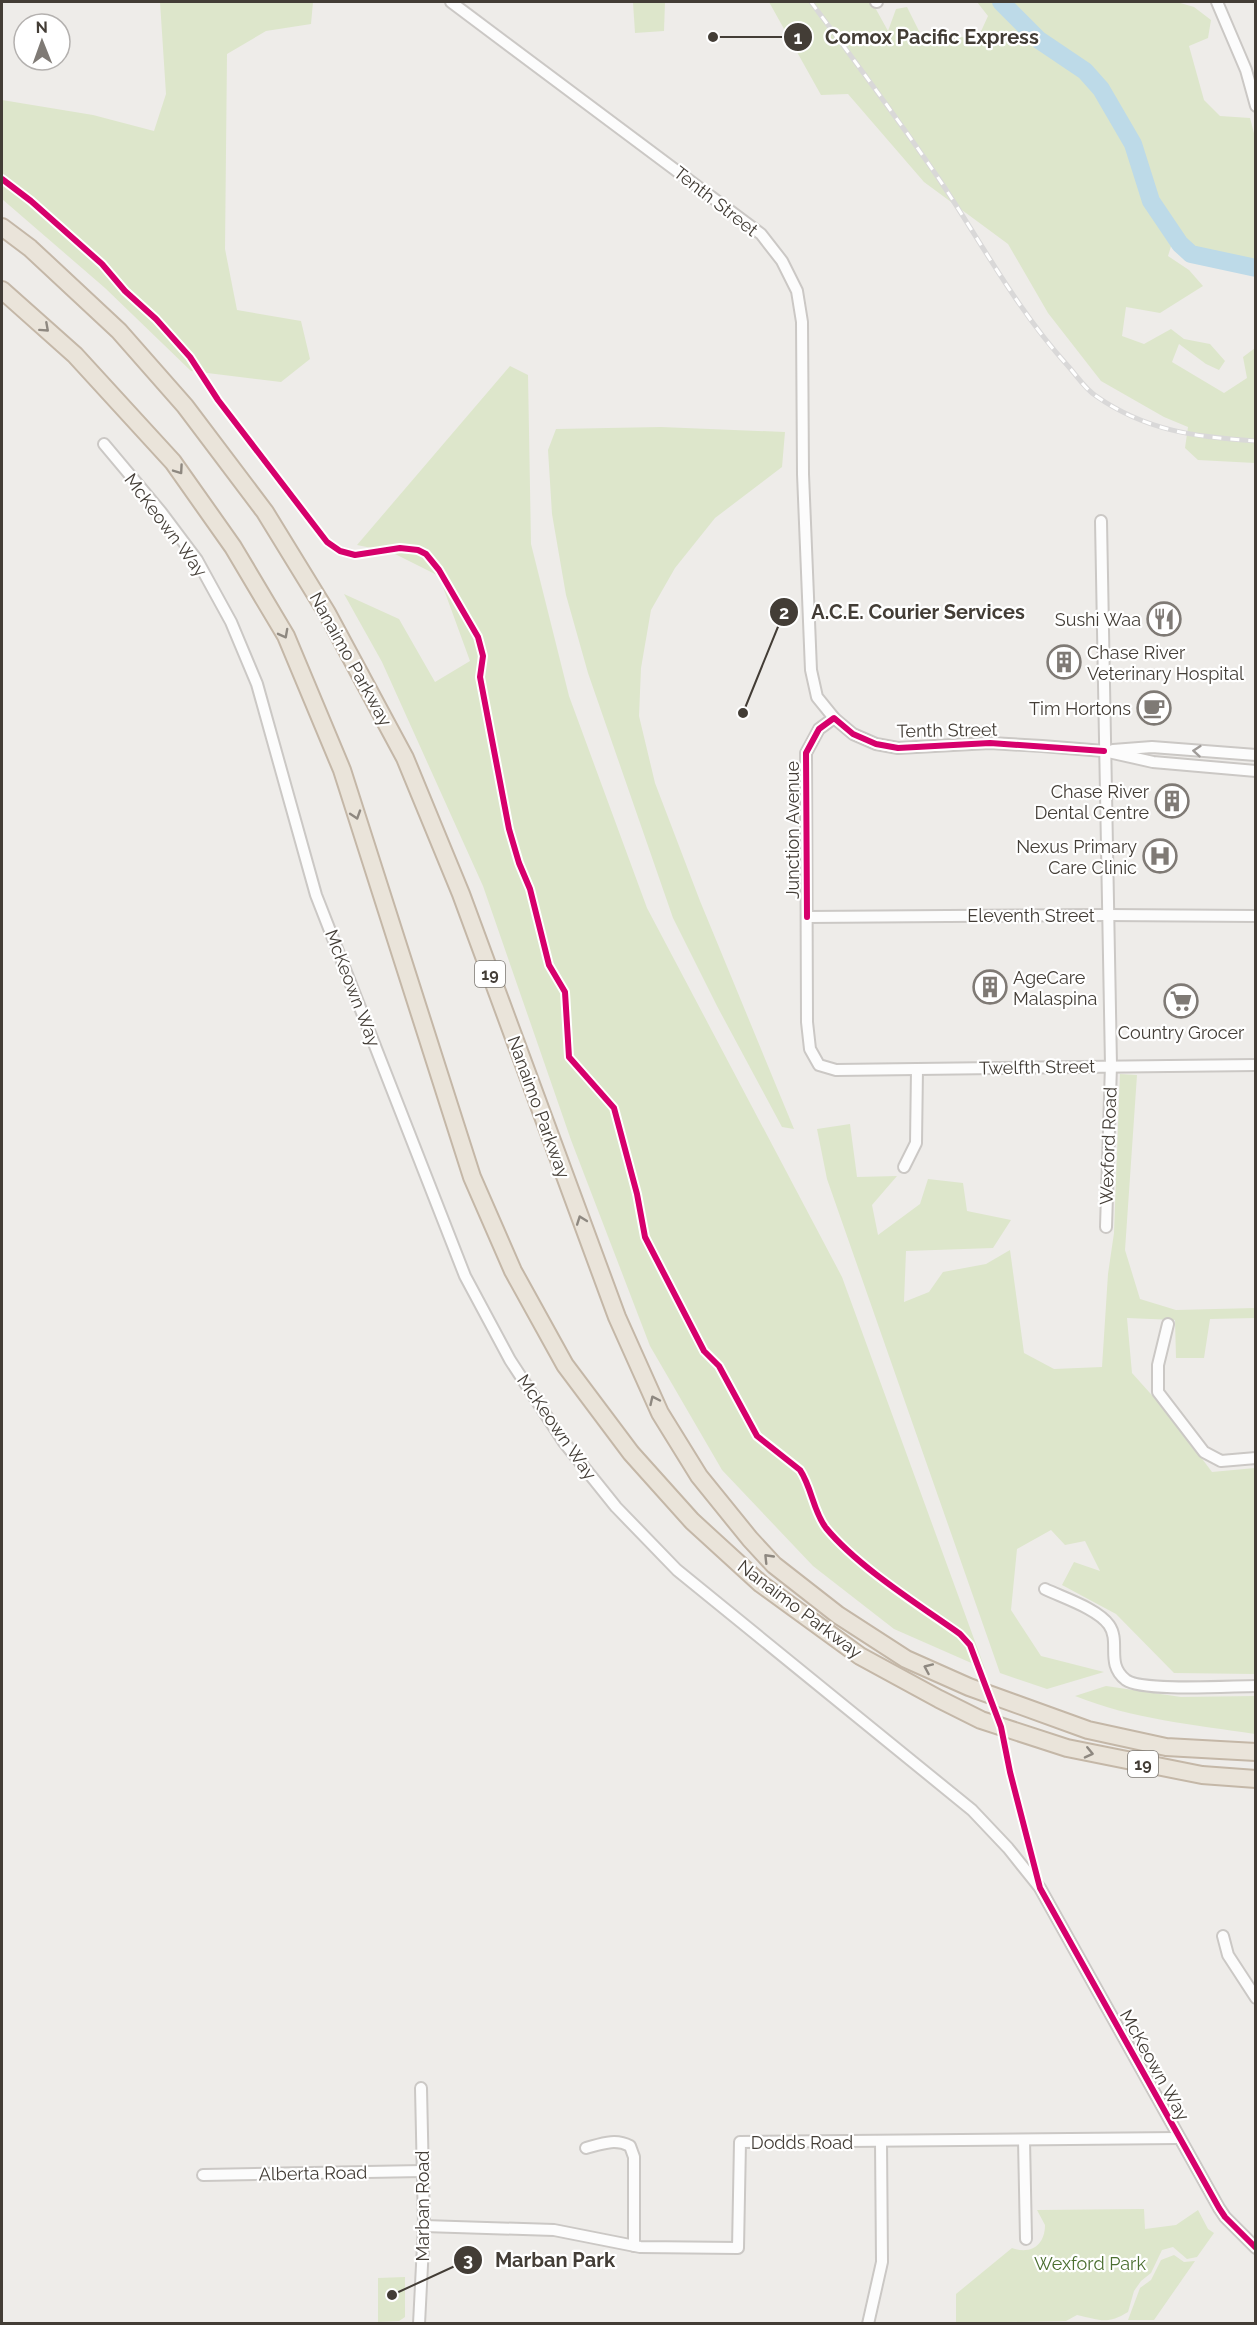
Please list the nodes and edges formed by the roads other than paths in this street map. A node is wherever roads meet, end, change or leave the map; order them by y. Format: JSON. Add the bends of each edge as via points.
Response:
{"nodes":[{"id":1,"x":451,"y":2,"type":"edge"},
{"id":2,"x":1217,"y":2,"type":"edge"},
{"id":3,"x":1256,"y":106,"type":"edge"},
{"id":4,"x":2,"y":227,"type":"edge"},
{"id":5,"x":2,"y":290,"type":"edge"},
{"id":6,"x":104,"y":444,"type":"dead end"},
{"id":7,"x":1101,"y":521,"type":"dead end"},
{"id":8,"x":834,"y":718,"type":"junction"},
{"id":9,"x":1104,"y":751,"type":"junction"},
{"id":10,"x":1256,"y":755,"type":"edge"},
{"id":11,"x":1256,"y":771,"type":"edge"},
{"id":12,"x":1107,"y":915,"type":"junction"},
{"id":13,"x":1256,"y":916,"type":"edge"},
{"id":14,"x":807,"y":917,"type":"junction"},
{"id":15,"x":819,"y":1065,"type":"joint"},
{"id":16,"x":1111,"y":1065,"type":"junction"},
{"id":17,"x":1256,"y":1065,"type":"edge"},
{"id":18,"x":917,"y":1069,"type":"junction"},
{"id":19,"x":904,"y":1167,"type":"dead end"},
{"id":20,"x":1106,"y":1227,"type":"dead end"},
{"id":21,"x":1168,"y":1324,"type":"dead end"},
{"id":22,"x":1256,"y":1458,"type":"edge"},
{"id":23,"x":1045,"y":1589,"type":"dead end"},
{"id":24,"x":1256,"y":1686,"type":"edge"},
{"id":25,"x":1166,"y":1747,"type":"junction"},
{"id":26,"x":1256,"y":1752,"type":"edge"},
{"id":27,"x":1256,"y":1759,"type":"edge"},
{"id":28,"x":1256,"y":1779,"type":"edge"},
{"id":29,"x":1223,"y":1936,"type":"dead end"},
{"id":30,"x":1256,"y":1998,"type":"edge"},
{"id":31,"x":421,"y":2088,"type":"dead end"},
{"id":32,"x":1179,"y":2138,"type":"junction"},
{"id":33,"x":1024,"y":2140,"type":"junction"},
{"id":34,"x":881,"y":2142,"type":"junction"},
{"id":35,"x":586,"y":2148,"type":"dead end"},
{"id":36,"x":423,"y":2171,"type":"junction"},
{"id":37,"x":203,"y":2175,"type":"dead end"},
{"id":38,"x":424,"y":2226,"type":"junction"},
{"id":39,"x":1026,"y":2239,"type":"dead end"},
{"id":40,"x":634,"y":2246,"type":"junction"},
{"id":41,"x":1256,"y":2248,"type":"edge"},
{"id":42,"x":419,"y":2324,"type":"edge"},
{"id":43,"x":868,"y":2324,"type":"edge"}],
"edges":[{"from":1,"to":8,"type":"street","name":"Tenth Street","via":[[761,234],[782,261],[797,291],[801,322],[811,670],[818,697]]},
{"from":2,"to":3,"type":"street","via":[[1246,70]]},
{"from":25,"to":4,"type":"highway","name":"Nanaimo Parkway","number":"19","one_way":true,"via":[[1088,1730],[906,1659],[838,1615],[774,1564],[699,1476],[660,1413],[617,1317],[461,894],[405,758],[327,613],[265,512],[185,406],[119,331]]},
{"from":5,"to":28,"type":"highway","name":"Nanaimo Parkway","number":"19","one_way":true,"via":[[75,355],[173,462],[233,547],[286,636],[342,770],[472,1177],[513,1271],[565,1365],[631,1453],[692,1521],[761,1584],[860,1656],[939,1700],[981,1720],[1096,1755],[1202,1775]]},
{"from":6,"to":32,"type":"street","name":"McKeown Way","via":[[197,561],[231,622],[257,684],[316,895],[465,1276],[510,1360],[570,1449],[616,1508],[677,1570],[972,1810],[1008,1848],[1040,1888]]},
{"from":7,"to":9,"type":"street","name":"Wexford Road"},
{"from":8,"to":9,"type":"street","name":"Tenth Street","via":[[853,734],[898,748],[990,743]]},
{"from":8,"to":14,"type":"street","name":"Junction Avenue","via":[[819,729],[806,753]]},
{"from":10,"to":9,"type":"street","name":"Tenth Street","one_way":true,"via":[[1152,747]]},
{"from":9,"to":11,"type":"street","name":"Tenth Street","via":[[1153,762]]},
{"from":9,"to":12,"type":"street","name":"Wexford Road"},
{"from":12,"to":13,"type":"street","name":"Eleventh Street"},
{"from":12,"to":14,"type":"street","name":"Eleventh Street"},
{"from":12,"to":16,"type":"street","name":"Wexford Road"},
{"from":14,"to":15,"type":"street","name":"Junction Avenue","via":[[807,1022],[810,1049]]},
{"from":15,"to":18,"type":"street","name":"Twelfth Street","via":[[836,1070]]},
{"from":16,"to":17,"type":"street","name":"Twelfth Street"},
{"from":16,"to":18,"type":"street","name":"Twelfth Street"},
{"from":16,"to":20,"type":"street","name":"Wexford Road"},
{"from":18,"to":19,"type":"street","via":[[916,1143]]},
{"from":21,"to":22,"type":"street","via":[[1158,1365],[1158,1392],[1204,1452],[1221,1461]]},
{"from":23,"to":24,"type":"street","via":[[1101,1616],[1111,1627],[1115,1668],[1128,1682],[1154,1686]]},
{"from":25,"to":26,"type":"highway","name":"Nanaimo Parkway","number":"19"},
{"from":25,"to":27,"type":"highway"},
{"from":29,"to":30,"type":"street","via":[[1228,1955]]},
{"from":31,"to":36,"type":"street","name":"Marban Road"},
{"from":32,"to":33,"type":"street","name":"Dodds Road"},
{"from":32,"to":41,"type":"street","name":"McKeown Way","via":[[1225,2217]]},
{"from":33,"to":34,"type":"street","name":"Dodds Road"},
{"from":33,"to":39,"type":"street"},
{"from":34,"to":40,"type":"street","name":"Dodds Road","via":[[740,2142],[738,2248]]},
{"from":34,"to":43,"type":"street","via":[[882,2262]]},
{"from":35,"to":40,"type":"street","via":[[607,2142],[630,2146],[634,2157]]},
{"from":36,"to":37,"type":"street","name":"Alberta Road"},
{"from":36,"to":38,"type":"street","name":"Marban Road"},
{"from":38,"to":40,"type":"street","name":"Dodds Road","via":[[554,2230]]},
{"from":38,"to":42,"type":"street","name":"Marban Road"}]}
